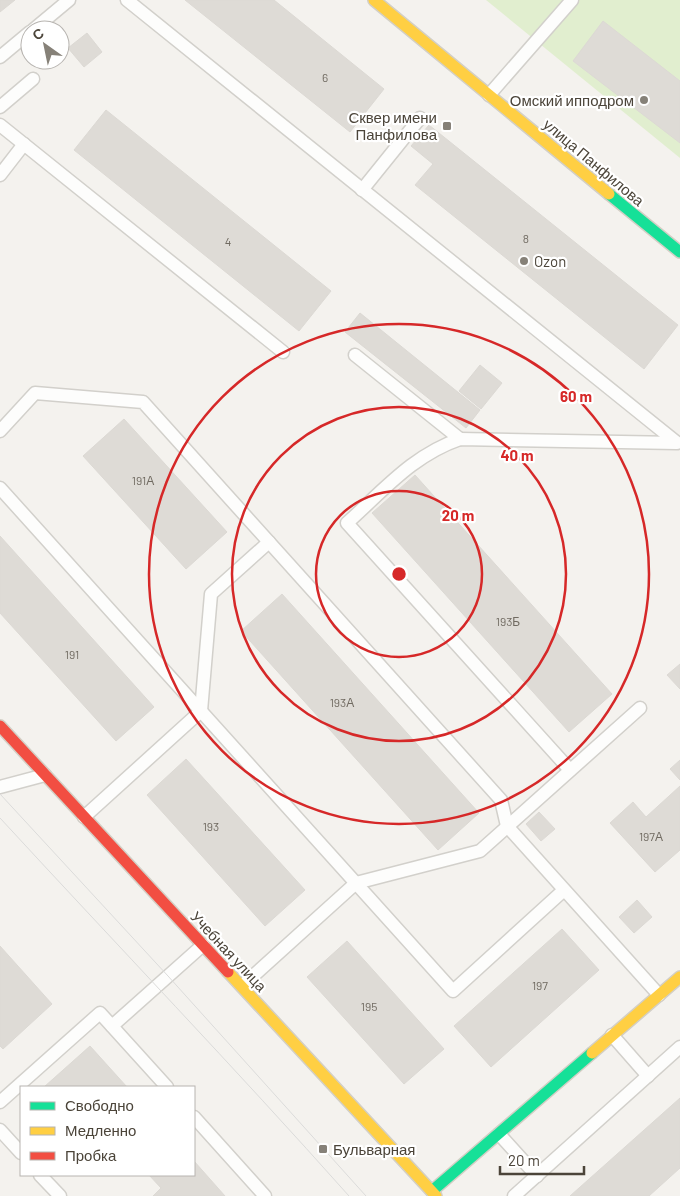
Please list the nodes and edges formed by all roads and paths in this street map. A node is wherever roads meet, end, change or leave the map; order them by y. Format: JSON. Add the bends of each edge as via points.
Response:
{"nodes":[{"id":1,"x":69,"y":0,"type":"edge"},
{"id":2,"x":127,"y":0,"type":"edge"},
{"id":3,"x":374,"y":0,"type":"edge"},
{"id":4,"x":572,"y":0,"type":"edge"},
{"id":5,"x":44,"y":20,"type":"edge"},
{"id":6,"x":20,"y":40,"type":"edge"},
{"id":7,"x":0,"y":57,"type":"edge"},
{"id":8,"x":33,"y":80,"type":"dead end"},
{"id":9,"x":489,"y":95,"type":"junction"},
{"id":10,"x":0,"y":107,"type":"edge"},
{"id":11,"x":420,"y":118,"type":"dead end"},
{"id":12,"x":0,"y":125,"type":"edge"},
{"id":13,"x":24,"y":144,"type":"junction"},
{"id":14,"x":0,"y":175,"type":"edge"},
{"id":15,"x":362,"y":190,"type":"junction"},
{"id":16,"x":680,"y":252,"type":"edge"},
{"id":17,"x":283,"y":352,"type":"dead end"},
{"id":18,"x":355,"y":355,"type":"dead end"},
{"id":19,"x":0,"y":431,"type":"edge"},
{"id":20,"x":460,"y":439,"type":"junction"},
{"id":21,"x":678,"y":443,"type":"edge"},
{"id":22,"x":0,"y":488,"type":"edge"},
{"id":23,"x":269,"y":542,"type":"junction"},
{"id":24,"x":640,"y":708,"type":"dead end"},
{"id":25,"x":201,"y":712,"type":"junction"},
{"id":26,"x":0,"y":726,"type":"edge"},
{"id":27,"x":570,"y":770,"type":"junction"},
{"id":28,"x":45,"y":775,"type":"junction"},
{"id":29,"x":0,"y":787,"type":"edge"},
{"id":30,"x":84,"y":817,"type":"junction"},
{"id":31,"x":507,"y":826,"type":"junction"},
{"id":32,"x":356,"y":883,"type":"junction"},
{"id":33,"x":564,"y":890,"type":"junction"},
{"id":34,"x":203,"y":945,"type":"junction"},
{"id":35,"x":680,"y":977,"type":"edge"},
{"id":36,"x":242,"y":986,"type":"junction"},
{"id":37,"x":659,"y":995,"type":"junction"},
{"id":38,"x":112,"y":1026,"type":"junction"},
{"id":39,"x":612,"y":1035,"type":"junction"},
{"id":40,"x":680,"y":1047,"type":"edge"},
{"id":41,"x":648,"y":1076,"type":"junction"},
{"id":42,"x":166,"y":1086,"type":"edge"},
{"id":43,"x":0,"y":1102,"type":"edge"},
{"id":44,"x":195,"y":1117,"type":"edge"},
{"id":45,"x":0,"y":1130,"type":"edge"},
{"id":46,"x":499,"y":1134,"type":"junction"},
{"id":47,"x":20,"y":1153,"type":"edge"},
{"id":48,"x":41,"y":1176,"type":"edge"},
{"id":49,"x":537,"y":1176,"type":"junction"},
{"id":50,"x":434,"y":1194,"type":"edge"},
{"id":51,"x":60,"y":1196,"type":"edge"},
{"id":52,"x":266,"y":1196,"type":"edge"},
{"id":53,"x":514,"y":1196,"type":"edge"}],
"edges":[{"from":1,"to":5,"type":"lane"},
{"from":2,"to":15,"type":"lane"},
{"from":3,"to":9,"type":"street","name":"улица Панфилова"},
{"from":4,"to":9,"type":"lane"},
{"from":6,"to":7,"type":"lane"},
{"from":8,"to":10,"type":"lane"},
{"from":9,"to":16,"type":"street","name":"улица Панфилова"},
{"from":11,"to":15,"type":"lane"},
{"from":12,"to":13,"type":"lane"},
{"from":13,"to":14,"type":"lane"},
{"from":13,"to":17,"type":"lane"},
{"from":15,"to":21,"type":"lane"},
{"from":18,"to":20,"type":"lane"},
{"from":19,"to":23,"type":"lane","via":[[35,393],[143,402]]},
{"from":20,"to":21,"type":"lane"},
{"from":20,"to":27,"type":"lane","via":[[437,447],[416,460],[347,523]]},
{"from":22,"to":25,"type":"lane"},
{"from":23,"to":25,"type":"lane","via":[[211,594]]},
{"from":23,"to":31,"type":"lane","via":[[501,800]]},
{"from":24,"to":27,"type":"lane"},
{"from":25,"to":30,"type":"lane"},
{"from":25,"to":32,"type":"lane"},
{"from":26,"to":28,"type":"street","name":"Учебная улица"},
{"from":27,"to":31,"type":"lane"},
{"from":28,"to":29,"type":"lane"},
{"from":28,"to":30,"type":"street","name":"Учебная улица"},
{"from":30,"to":34,"type":"street","name":"Учебная улица"},
{"from":31,"to":32,"type":"lane","via":[[480,851]]},
{"from":31,"to":33,"type":"lane"},
{"from":32,"to":33,"type":"lane","via":[[453,991]]},
{"from":32,"to":36,"type":"lane"},
{"from":33,"to":37,"type":"lane"},
{"from":34,"to":36,"type":"street","name":"Учебная улица"},
{"from":34,"to":38,"type":"lane"},
{"from":35,"to":37,"type":"street"},
{"from":36,"to":50,"type":"street","name":"Учебная улица"},
{"from":37,"to":39,"type":"street"},
{"from":38,"to":42,"type":"lane"},
{"from":38,"to":43,"type":"lane","via":[[100,1012]]},
{"from":39,"to":41,"type":"lane"},
{"from":39,"to":46,"type":"street"},
{"from":40,"to":41,"type":"lane"},
{"from":41,"to":49,"type":"lane"},
{"from":44,"to":52,"type":"lane"},
{"from":45,"to":47,"type":"lane"},
{"from":46,"to":49,"type":"lane"},
{"from":46,"to":50,"type":"street"},
{"from":48,"to":51,"type":"lane"},
{"from":49,"to":53,"type":"lane"}]}
